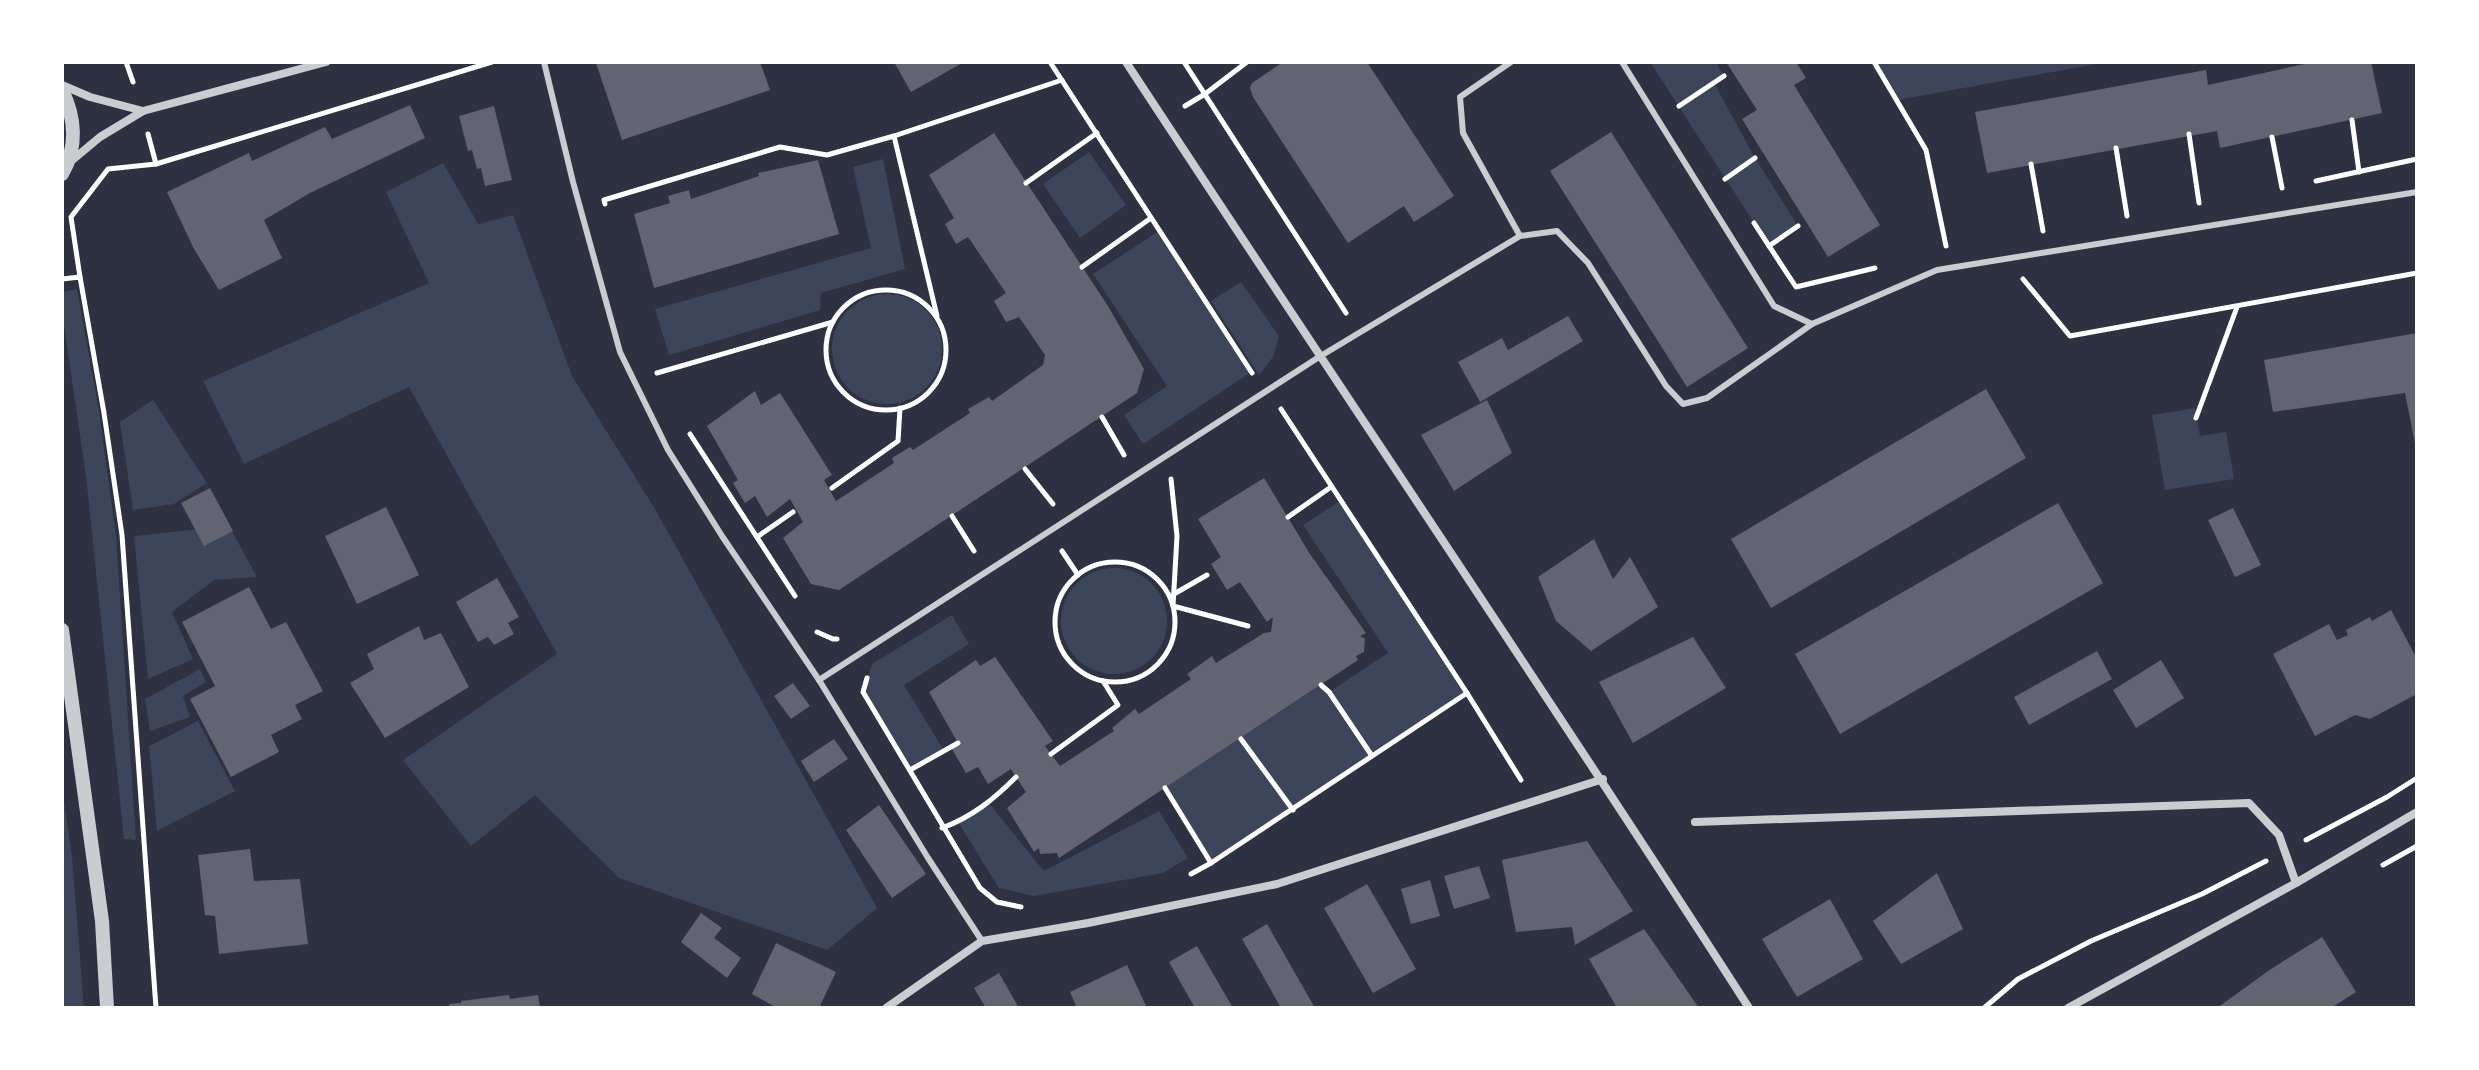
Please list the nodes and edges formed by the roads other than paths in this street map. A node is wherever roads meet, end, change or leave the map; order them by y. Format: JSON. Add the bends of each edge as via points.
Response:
{"nodes":[{"id":1,"x":326,"y":62,"type":"edge"},
{"id":2,"x":544,"y":62,"type":"edge"},
{"id":3,"x":1126,"y":62,"type":"edge"},
{"id":4,"x":1511,"y":62,"type":"edge"},
{"id":5,"x":1622,"y":62,"type":"edge"},
{"id":6,"x":62,"y":88,"type":"edge"},
{"id":7,"x":143,"y":111,"type":"junction"},
{"id":8,"x":65,"y":169,"type":"edge"},
{"id":9,"x":2417,"y":192,"type":"edge"},
{"id":10,"x":1520,"y":236,"type":"junction"},
{"id":11,"x":1812,"y":324,"type":"junction"},
{"id":12,"x":1319,"y":357,"type":"junction"},
{"id":13,"x":62,"y":630,"type":"edge"},
{"id":14,"x":819,"y":680,"type":"junction"},
{"id":15,"x":1603,"y":779,"type":"junction"},
{"id":16,"x":2417,"y":812,"type":"edge"},
{"id":17,"x":1695,"y":822,"type":"dead end"},
{"id":18,"x":2296,"y":883,"type":"junction"},
{"id":19,"x":982,"y":941,"type":"junction"},
{"id":20,"x":107,"y":1008,"type":"edge"},
{"id":21,"x":886,"y":1008,"type":"edge"},
{"id":22,"x":1749,"y":1008,"type":"edge"},
{"id":23,"x":2068,"y":1008,"type":"edge"}],
"edges":[{"from":1,"to":7,"type":"street"},
{"from":2,"to":14,"type":"lane","via":[[620,352],[668,450]]},
{"from":3,"to":12,"type":"street"},
{"from":4,"to":10,"type":"lane","via":[[1460,97],[1463,133]]},
{"from":5,"to":11,"type":"lane","via":[[1774,306]]},
{"from":6,"to":7,"type":"street"},
{"from":6,"to":8,"type":"street","via":[[74,137]]},
{"from":7,"to":8,"type":"street","via":[[100,137]]},
{"from":9,"to":11,"type":"lane","via":[[1937,270]]},
{"from":10,"to":11,"type":"lane","via":[[1557,231],[1578,252],[1683,404],[1707,398]]},
{"from":10,"to":12,"type":"lane"},
{"from":12,"to":14,"type":"lane"},
{"from":12,"to":15,"type":"street"},
{"from":13,"to":20,"type":"street","via":[[102,921]]},
{"from":14,"to":19,"type":"lane"},
{"from":15,"to":19,"type":"street","via":[[1277,884]]},
{"from":15,"to":22,"type":"street"},
{"from":16,"to":18,"type":"street"},
{"from":17,"to":18,"type":"street","via":[[2249,803],[2279,835]]},
{"from":18,"to":23,"type":"street"},
{"from":19,"to":21,"type":"street"}]}
